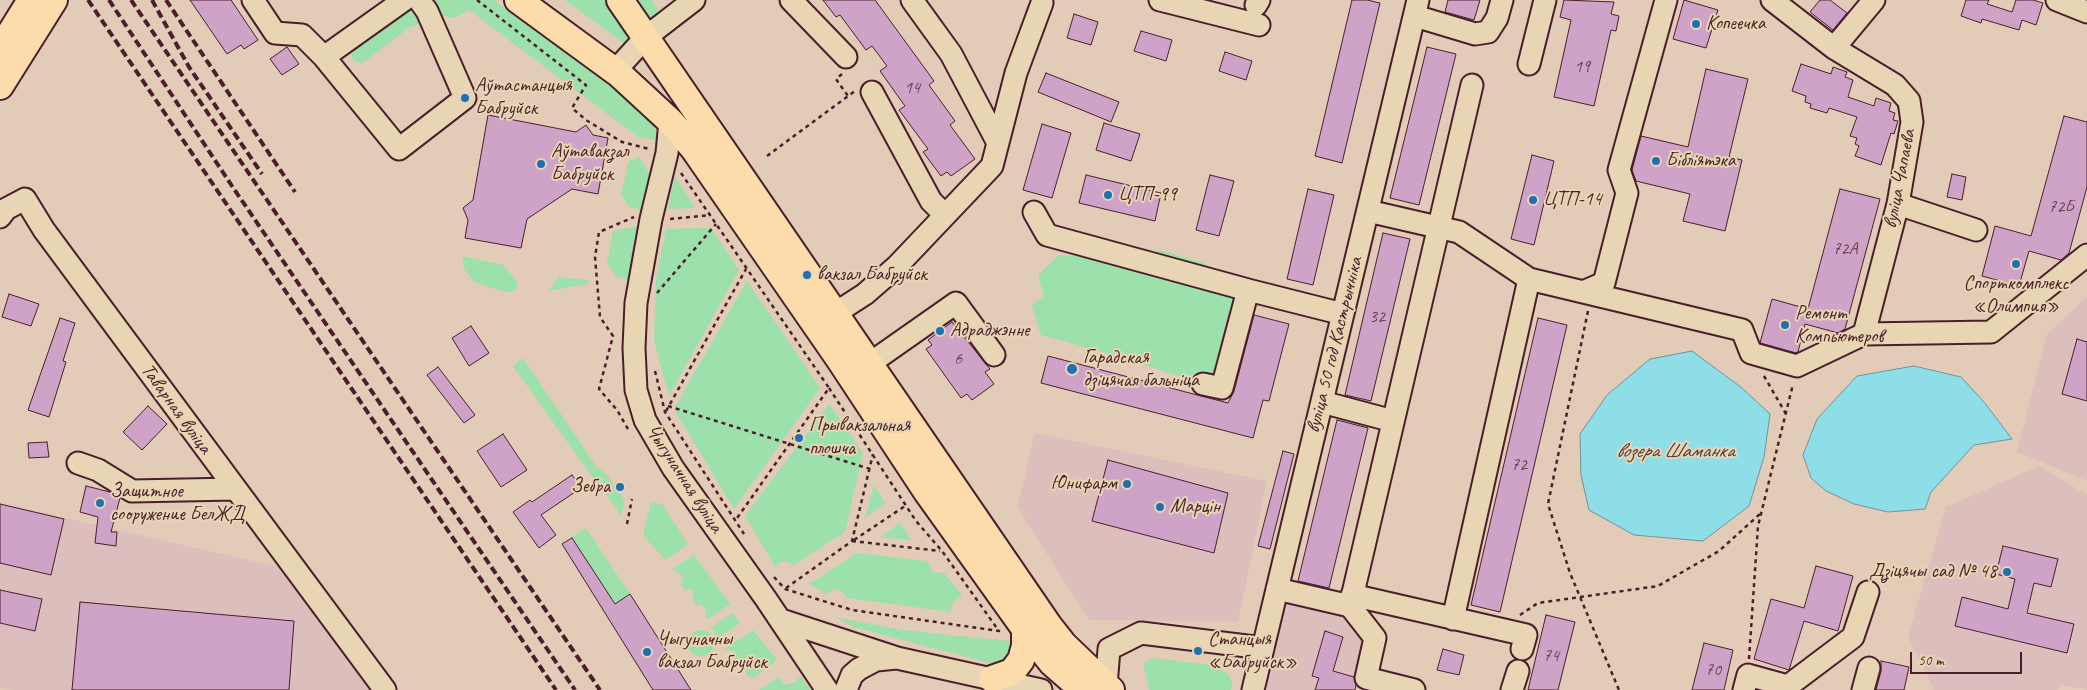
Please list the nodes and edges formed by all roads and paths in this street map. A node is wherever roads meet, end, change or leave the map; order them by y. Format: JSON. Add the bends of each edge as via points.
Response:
{"nodes":[{"id":1,"x":31,"y":0,"type":"edge"},
{"id":2,"x":54,"y":0,"type":"edge"},
{"id":3,"x":253,"y":0,"type":"edge"},
{"id":4,"x":404,"y":0,"type":"edge"},
{"id":5,"x":419,"y":0,"type":"edge"},
{"id":6,"x":477,"y":0,"type":"edge"},
{"id":7,"x":518,"y":0,"type":"edge"},
{"id":8,"x":542,"y":0,"type":"edge"},
{"id":9,"x":620,"y":0,"type":"edge"},
{"id":10,"x":694,"y":0,"type":"edge"},
{"id":11,"x":791,"y":0,"type":"edge"},
{"id":12,"x":912,"y":0,"type":"edge"},
{"id":13,"x":1160,"y":0,"type":"edge"},
{"id":14,"x":1502,"y":0,"type":"edge"},
{"id":15,"x":1545,"y":0,"type":"edge"},
{"id":16,"x":1666,"y":0,"type":"edge"},
{"id":17,"x":1772,"y":0,"type":"edge"},
{"id":18,"x":1874,"y":0,"type":"edge"},
{"id":19,"x":2057,"y":0,"type":"edge"},
{"id":20,"x":1042,"y":3,"type":"dead end"},
{"id":21,"x":1416,"y":8,"type":"edge"},
{"id":22,"x":1258,"y":10,"type":"edge"},
{"id":23,"x":2087,"y":12,"type":"edge"},
{"id":24,"x":646,"y":37,"type":"junction"},
{"id":25,"x":1834,"y":48,"type":"junction"},
{"id":26,"x":0,"y":50,"type":"edge"},
{"id":27,"x":324,"y":57,"type":"junction"},
{"id":28,"x":848,"y":63,"type":"joint"},
{"id":29,"x":620,"y":64,"type":"junction"},
{"id":30,"x":1529,"y":64,"type":"dead end"},
{"id":31,"x":1472,"y":85,"type":"dead end"},
{"id":32,"x":0,"y":86,"type":"edge"},
{"id":33,"x":867,"y":89,"type":"joint"},
{"id":34,"x":848,"y":96,"type":"junction"},
{"id":35,"x":670,"y":121,"type":"junction"},
{"id":36,"x":709,"y":132,"type":"junction"},
{"id":37,"x":998,"y":143,"type":"junction"},
{"id":38,"x":667,"y":153,"type":"junction"},
{"id":39,"x":768,"y":156,"type":"dead end"},
{"id":40,"x":1898,"y":204,"type":"junction"},
{"id":41,"x":1368,"y":211,"type":"junction"},
{"id":42,"x":1034,"y":212,"type":"dead end"},
{"id":43,"x":945,"y":215,"type":"junction"},
{"id":44,"x":636,"y":216,"type":"dead end"},
{"id":45,"x":711,"y":216,"type":"junction"},
{"id":46,"x":0,"y":217,"type":"edge"},
{"id":47,"x":668,"y":220,"type":"dead end"},
{"id":48,"x":716,"y":224,"type":"junction"},
{"id":49,"x":1438,"y":228,"type":"junction"},
{"id":50,"x":1976,"y":230,"type":"dead end"},
{"id":51,"x":2087,"y":255,"type":"edge"},
{"id":52,"x":746,"y":269,"type":"junction"},
{"id":53,"x":1529,"y":279,"type":"junction"},
{"id":54,"x":1248,"y":290,"type":"junction"},
{"id":55,"x":1587,"y":293,"type":"junction"},
{"id":56,"x":652,"y":299,"type":"dead end"},
{"id":57,"x":834,"y":314,"type":"junction"},
{"id":58,"x":1343,"y":314,"type":"junction"},
{"id":59,"x":1864,"y":334,"type":"junction"},
{"id":60,"x":1751,"y":353,"type":"junction"},
{"id":61,"x":994,"y":355,"type":"dead end"},
{"id":62,"x":869,"y":364,"type":"junction"},
{"id":63,"x":1797,"y":366,"type":"junction"},
{"id":64,"x":654,"y":368,"type":"dead end"},
{"id":65,"x":1203,"y":384,"type":"dead end"},
{"id":66,"x":829,"y":388,"type":"junction"},
{"id":67,"x":1322,"y":402,"type":"junction"},
{"id":68,"x":668,"y":406,"type":"junction"},
{"id":69,"x":617,"y":410,"type":"dead end"},
{"id":70,"x":665,"y":412,"type":"junction"},
{"id":71,"x":1786,"y":414,"type":"junction"},
{"id":72,"x":1393,"y":421,"type":"junction"},
{"id":73,"x":789,"y":444,"type":"junction"},
{"id":74,"x":873,"y":454,"type":"junction"},
{"id":75,"x":78,"y":463,"type":"dead end"},
{"id":76,"x":870,"y":469,"type":"junction"},
{"id":77,"x":235,"y":489,"type":"junction"},
{"id":78,"x":632,"y":499,"type":"dead end"},
{"id":79,"x":906,"y":505,"type":"junction"},
{"id":80,"x":1762,"y":512,"type":"junction"},
{"id":81,"x":735,"y":521,"type":"junction"},
{"id":82,"x":627,"y":524,"type":"dead end"},
{"id":83,"x":745,"y":536,"type":"dead end"},
{"id":84,"x":852,"y":541,"type":"junction"},
{"id":85,"x":942,"y":551,"type":"junction"},
{"id":86,"x":772,"y":574,"type":"dead end"},
{"id":87,"x":785,"y":589,"type":"junction"},
{"id":88,"x":1277,"y":590,"type":"junction"},
{"id":89,"x":1868,"y":592,"type":"dead end"},
{"id":90,"x":1580,"y":598,"type":"junction"},
{"id":91,"x":1351,"y":600,"type":"junction"},
{"id":92,"x":1453,"y":619,"type":"junction"},
{"id":93,"x":781,"y":620,"type":"junction"},
{"id":94,"x":1025,"y":629,"type":"junction"},
{"id":95,"x":1500,"y":629,"type":"junction"},
{"id":96,"x":1263,"y":648,"type":"junction"},
{"id":97,"x":1522,"y":649,"type":"dead end"},
{"id":98,"x":897,"y":658,"type":"junction"},
{"id":99,"x":1868,"y":668,"type":"dead end"},
{"id":100,"x":992,"y":679,"type":"junction"},
{"id":101,"x":1746,"y":682,"type":"edge"},
{"id":102,"x":1101,"y":689,"type":"edge"},
{"id":103,"x":385,"y":690,"type":"edge"},
{"id":104,"x":827,"y":690,"type":"edge"},
{"id":105,"x":846,"y":690,"type":"edge"},
{"id":106,"x":1041,"y":690,"type":"edge"},
{"id":107,"x":1253,"y":690,"type":"edge"},
{"id":108,"x":1414,"y":690,"type":"edge"},
{"id":109,"x":1619,"y":690,"type":"edge"},
{"id":110,"x":1863,"y":690,"type":"edge"}],
"edges":[{"from":1,"to":26,"type":"main road"},
{"from":2,"to":32,"type":"main road"},
{"from":3,"to":27,"type":"street","via":[[276,32],[302,34]]},
{"from":4,"to":27,"type":"street"},
{"from":5,"to":27,"type":"street","via":[[427,11],[465,98],[399,149]]},
{"from":6,"to":38,"type":"path","via":[[586,85],[572,108],[586,120],[622,142]]},
{"from":7,"to":29,"type":"main road"},
{"from":8,"to":29,"type":"main road"},
{"from":9,"to":24,"type":"main road"},
{"from":10,"to":24,"type":"street"},
{"from":11,"to":28,"type":"street"},
{"from":12,"to":37,"type":"street","via":[[951,54]]},
{"from":13,"to":22,"type":"street"},
{"from":14,"to":21,"type":"street","via":[[1497,18],[1488,32],[1475,34]]},
{"from":15,"to":30,"type":"street"},
{"from":16,"to":55,"type":"street","via":[[1618,170],[1626,193],[1604,283]]},
{"from":17,"to":25,"type":"street","name":"вуліца Чапаева"},
{"from":18,"to":25,"type":"street"},
{"from":19,"to":23,"type":"street"},
{"from":20,"to":37,"type":"street","via":[[1016,72]]},
{"from":21,"to":41,"type":"street","name":"вуліца 50 год Кастрычніка"},
{"from":24,"to":29,"type":"street"},
{"from":24,"to":36,"type":"main road"},
{"from":25,"to":40,"type":"street","name":"вуліца Чапаева","via":[[1895,85],[1909,101],[1912,122]]},
{"from":28,"to":34,"type":"path","via":[[836,79]]},
{"from":29,"to":35,"type":"main road"},
{"from":29,"to":36,"type":"main road"},
{"from":31,"to":49,"type":"street"},
{"from":33,"to":34,"type":"path"},
{"from":33,"to":43,"type":"street","via":[[931,201]]},
{"from":34,"to":39,"type":"path"},
{"from":35,"to":38,"type":"street","name":"Чыгуначная вуліца"},
{"from":35,"to":94,"type":"main road","via":[[694,149],[927,492]]},
{"from":36,"to":57,"type":"main road"},
{"from":37,"to":43,"type":"street","via":[[992,166]]},
{"from":38,"to":45,"type":"path"},
{"from":38,"to":93,"type":"street","name":"Чыгуначная вуліца","via":[[636,303],[636,390],[645,420],[673,468]]},
{"from":40,"to":50,"type":"street"},
{"from":40,"to":59,"type":"street","name":"вуліца Чапаева"},
{"from":41,"to":49,"type":"street"},
{"from":41,"to":58,"type":"street","name":"вуліца 50 год Кастрычніка"},
{"from":42,"to":54,"type":"street","via":[[1047,235]]},
{"from":43,"to":57,"type":"street","via":[[896,267],[865,294]]},
{"from":44,"to":69,"type":"path","via":[[599,232],[595,257],[600,316],[613,336],[599,389]]},
{"from":45,"to":47,"type":"path"},
{"from":45,"to":48,"type":"path"},
{"from":46,"to":77,"type":"street","name":"Таварная вуліца","via":[[6,209],[25,199],[44,230]]},
{"from":48,"to":52,"type":"path"},
{"from":48,"to":56,"type":"path"},
{"from":49,"to":53,"type":"street","via":[[1459,232]]},
{"from":49,"to":72,"type":"street"},
{"from":51,"to":59,"type":"street","via":[[1991,332]]},
{"from":52,"to":66,"type":"path"},
{"from":52,"to":68,"type":"path"},
{"from":53,"to":55,"type":"street"},
{"from":53,"to":92,"type":"street"},
{"from":54,"to":58,"type":"street"},
{"from":54,"to":65,"type":"street","via":[[1222,388]]},
{"from":55,"to":60,"type":"street","via":[[1742,330]]},
{"from":55,"to":90,"type":"path","via":[[1548,504]]},
{"from":57,"to":62,"type":"main road"},
{"from":58,"to":67,"type":"street","name":"вуліца 50 год Кастрычніка"},
{"from":59,"to":63,"type":"street"},
{"from":60,"to":63,"type":"street"},
{"from":60,"to":71,"type":"path"},
{"from":61,"to":62,"type":"street","via":[[956,302]]},
{"from":62,"to":102,"type":"main road","via":[[1049,626]]},
{"from":63,"to":71,"type":"path"},
{"from":64,"to":70,"type":"path"},
{"from":66,"to":73,"type":"path"},
{"from":66,"to":74,"type":"path"},
{"from":67,"to":72,"type":"street"},
{"from":67,"to":88,"type":"street","name":"вуліца 50 год Кастрычніка"},
{"from":68,"to":70,"type":"path"},
{"from":68,"to":73,"type":"path"},
{"from":70,"to":81,"type":"path"},
{"from":71,"to":80,"type":"path"},
{"from":72,"to":91,"type":"street"},
{"from":73,"to":76,"type":"path"},
{"from":73,"to":81,"type":"path"},
{"from":74,"to":76,"type":"path"},
{"from":74,"to":79,"type":"path"},
{"from":75,"to":77,"type":"street","via":[[98,470],[132,491]]},
{"from":76,"to":84,"type":"path"},
{"from":77,"to":103,"type":"street","name":"Таварная вуліца"},
{"from":78,"to":82,"type":"path"},
{"from":79,"to":84,"type":"path"},
{"from":79,"to":85,"type":"path"},
{"from":80,"to":90,"type":"path","via":[[1719,551],[1658,586]]},
{"from":80,"to":101,"type":"path","via":[[1758,526]]},
{"from":81,"to":83,"type":"path"},
{"from":84,"to":85,"type":"path"},
{"from":84,"to":87,"type":"path"},
{"from":85,"to":87,"type":"path","via":[[999,632],[852,610]]},
{"from":86,"to":87,"type":"path"},
{"from":88,"to":91,"type":"street"},
{"from":88,"to":96,"type":"street","name":"вуліца 50 год Кастрычніка"},
{"from":89,"to":101,"type":"street","via":[[1853,637],[1788,686]]},
{"from":90,"to":95,"type":"path","via":[[1538,603]]},
{"from":90,"to":109,"type":"path"},
{"from":91,"to":92,"type":"street"},
{"from":91,"to":108,"type":"street","via":[[1375,638],[1366,678]]},
{"from":92,"to":95,"type":"street"},
{"from":93,"to":98,"type":"street"},
{"from":93,"to":104,"type":"street","name":"Чыгуначная вуліца"},
{"from":94,"to":100,"type":"main road","via":[[1021,660],[1012,672]]},
{"from":94,"to":102,"type":"main road","via":[[1052,663],[1074,682]]},
{"from":95,"to":97,"type":"street","via":[[1526,635]]},
{"from":96,"to":102,"type":"street","via":[[1141,633],[1109,649]]},
{"from":96,"to":107,"type":"street","name":"вуліца 50 год Кастрычніка"},
{"from":98,"to":100,"type":"street"},
{"from":98,"to":105,"type":"street","via":[[876,660],[859,669],[852,675]]},
{"from":99,"to":110,"type":"street"},
{"from":100,"to":106,"type":"street"}]}
